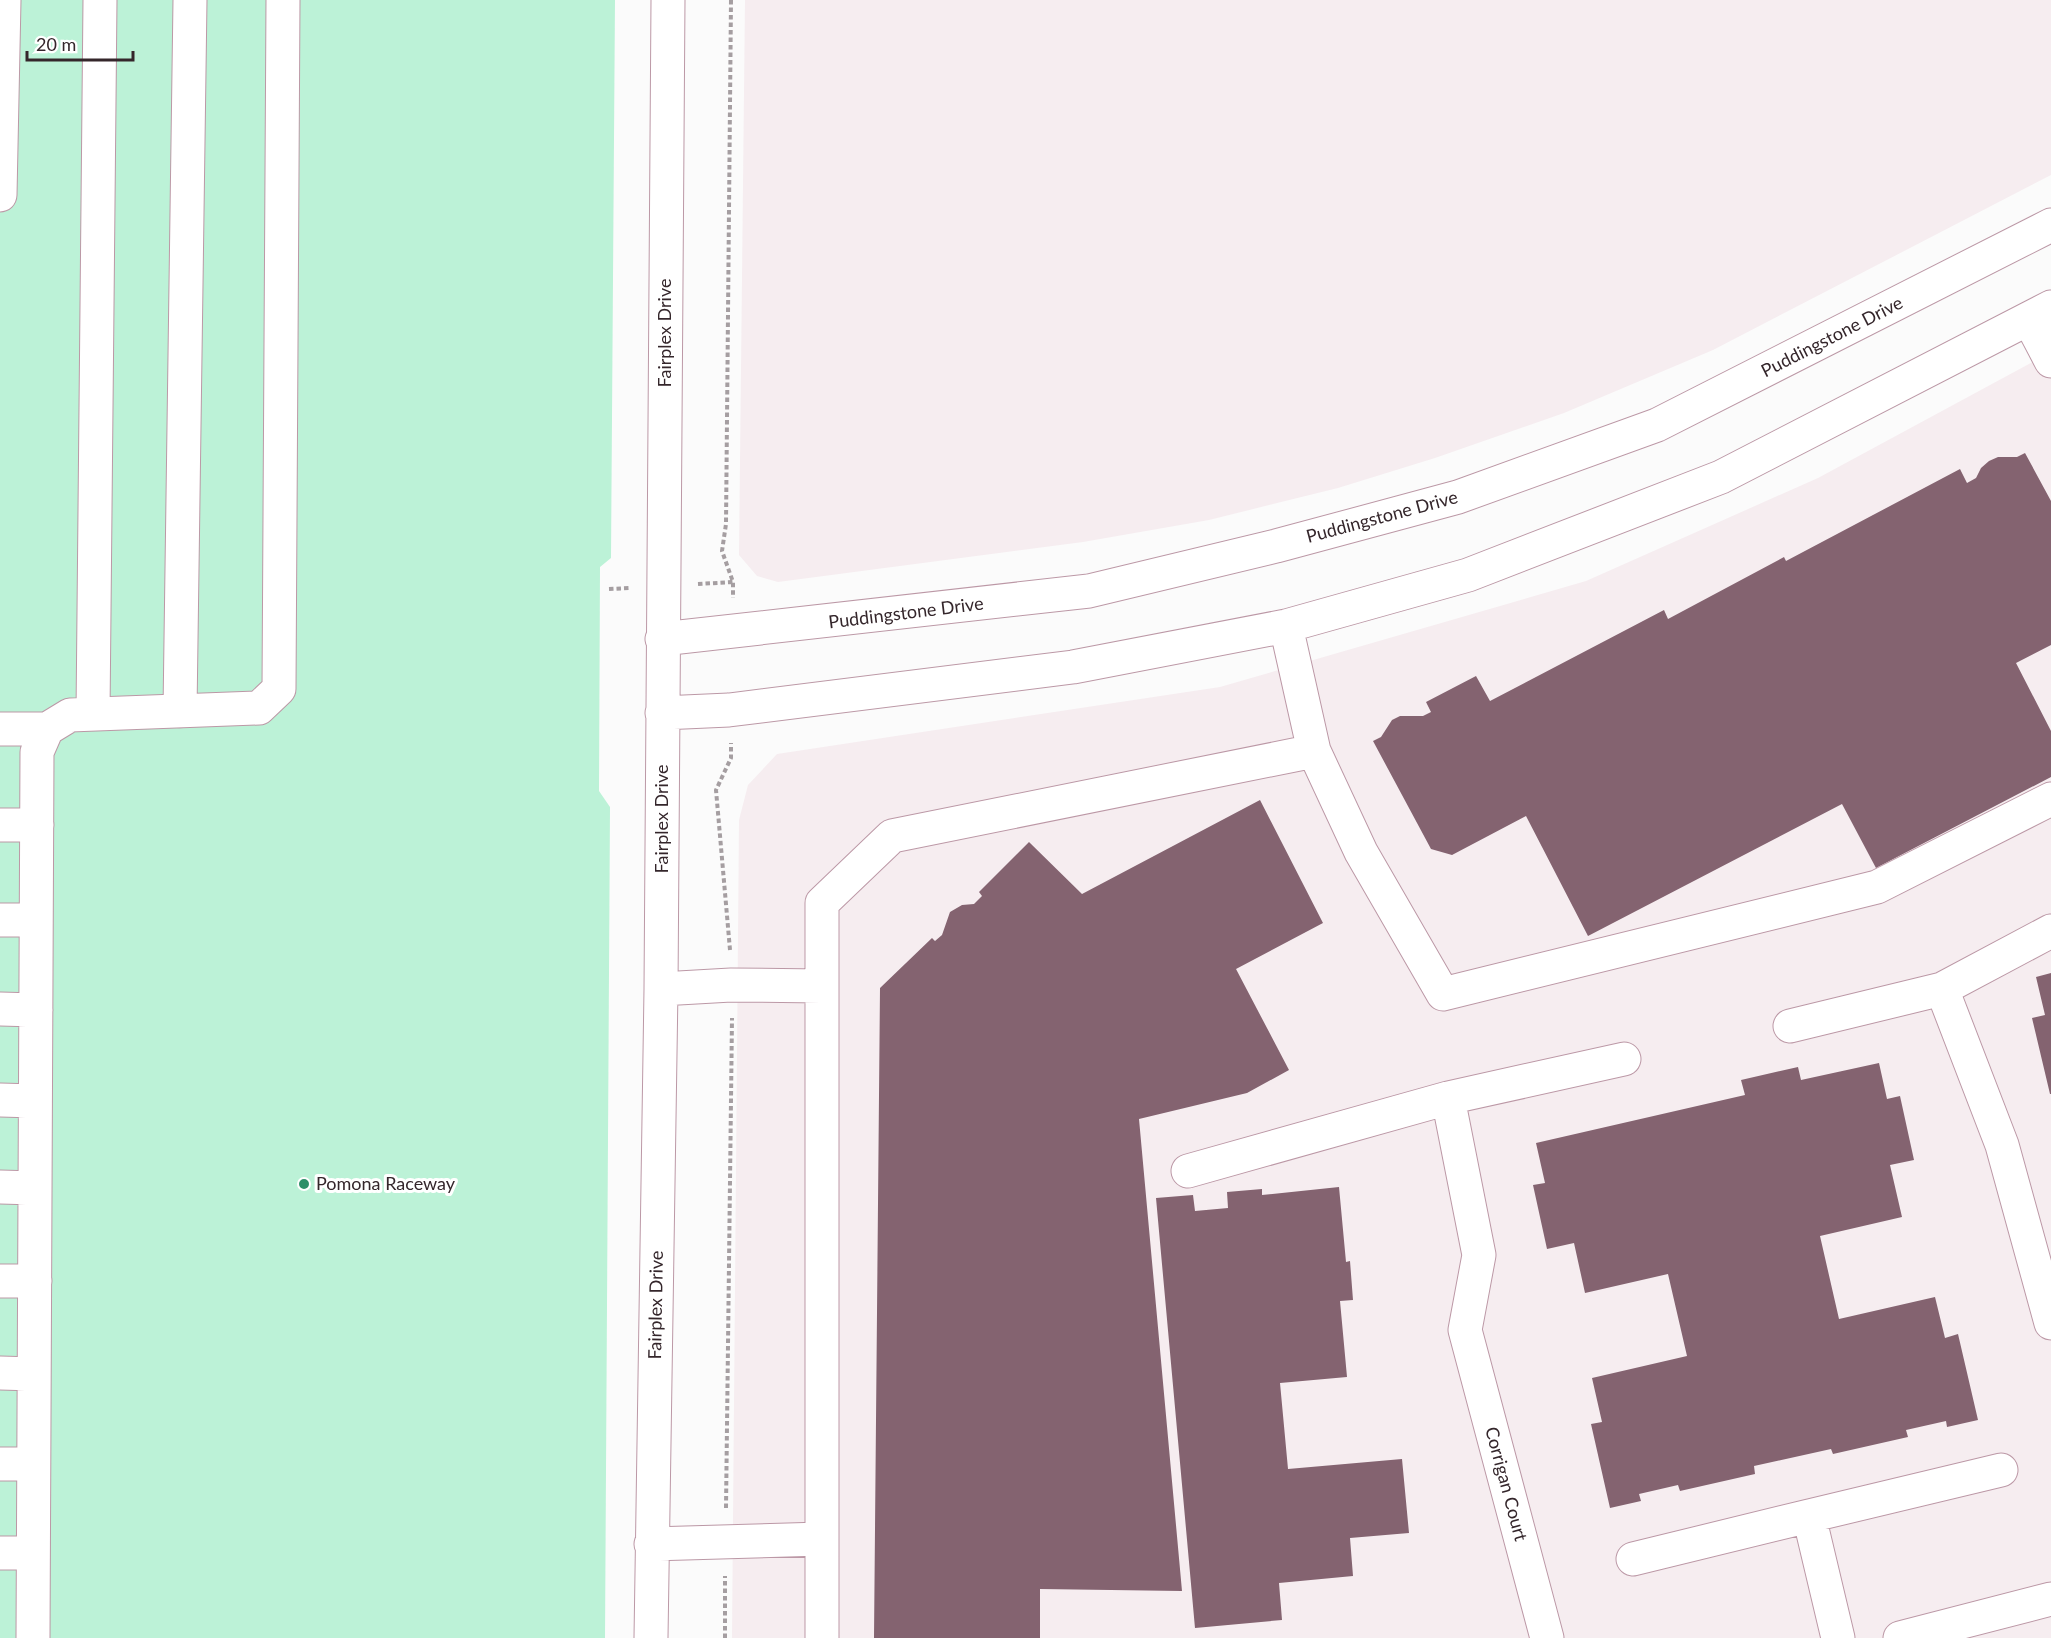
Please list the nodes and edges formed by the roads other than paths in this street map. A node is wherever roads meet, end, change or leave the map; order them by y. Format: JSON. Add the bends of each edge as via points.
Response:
{"nodes":[{"id":1,"x":4,"y":0,"type":"edge"},
{"id":2,"x":100,"y":0,"type":"edge"},
{"id":3,"x":190,"y":0,"type":"edge"},
{"id":4,"x":283,"y":0,"type":"edge"},
{"id":5,"x":668,"y":0,"type":"edge"},
{"id":6,"x":0,"y":195,"type":"edge"},
{"id":7,"x":2051,"y":225,"type":"edge"},
{"id":8,"x":2040,"y":313,"type":"edge"},
{"id":9,"x":2051,"y":361,"type":"edge"},
{"id":10,"x":1286,"y":626,"type":"junction"},
{"id":11,"x":662,"y":639,"type":"junction"},
{"id":12,"x":180,"y":711,"type":"junction"},
{"id":13,"x":662,"y":713,"type":"junction"},
{"id":14,"x":93,"y":714,"type":"junction"},
{"id":15,"x":0,"y":729,"type":"edge"},
{"id":16,"x":47,"y":729,"type":"junction"},
{"id":17,"x":1314,"y":750,"type":"junction"},
{"id":18,"x":2051,"y":800,"type":"edge"},
{"id":19,"x":0,"y":825,"type":"edge"},
{"id":20,"x":37,"y":825,"type":"junction"},
{"id":21,"x":0,"y":920,"type":"edge"},
{"id":22,"x":36,"y":921,"type":"junction"},
{"id":23,"x":2051,"y":931,"type":"edge"},
{"id":24,"x":821,"y":986,"type":"junction"},
{"id":25,"x":661,"y":989,"type":"junction"},
{"id":26,"x":1942,"y":989,"type":"junction"},
{"id":27,"x":0,"y":1009,"type":"edge"},
{"id":28,"x":36,"y":1010,"type":"junction"},
{"id":29,"x":1790,"y":1026,"type":"dead end"},
{"id":30,"x":1624,"y":1059,"type":"dead end"},
{"id":31,"x":1448,"y":1098,"type":"junction"},
{"id":32,"x":0,"y":1100,"type":"edge"},
{"id":33,"x":35,"y":1101,"type":"junction"},
{"id":34,"x":1188,"y":1171,"type":"dead end"},
{"id":35,"x":0,"y":1187,"type":"edge"},
{"id":36,"x":35,"y":1188,"type":"junction"},
{"id":37,"x":0,"y":1281,"type":"edge"},
{"id":38,"x":35,"y":1281,"type":"junction"},
{"id":39,"x":2051,"y":1323,"type":"edge"},
{"id":40,"x":0,"y":1373,"type":"edge"},
{"id":41,"x":34,"y":1374,"type":"junction"},
{"id":42,"x":0,"y":1464,"type":"edge"},
{"id":43,"x":33,"y":1464,"type":"junction"},
{"id":44,"x":2001,"y":1470,"type":"dead end"},
{"id":45,"x":1809,"y":1516,"type":"junction"},
{"id":46,"x":822,"y":1539,"type":"junction"},
{"id":47,"x":651,"y":1544,"type":"junction"},
{"id":48,"x":0,"y":1553,"type":"edge"},
{"id":49,"x":33,"y":1553,"type":"junction"},
{"id":50,"x":1633,"y":1559,"type":"dead end"},
{"id":51,"x":2051,"y":1599,"type":"edge"},
{"id":52,"x":33,"y":1638,"type":"edge"},
{"id":53,"x":651,"y":1638,"type":"edge"},
{"id":54,"x":822,"y":1638,"type":"edge"},
{"id":55,"x":1547,"y":1638,"type":"edge"},
{"id":56,"x":1838,"y":1638,"type":"edge"},
{"id":57,"x":1900,"y":1638,"type":"edge"}],
"edges":[{"from":1,"to":6,"type":"street"},
{"from":2,"to":14,"type":"street"},
{"from":3,"to":12,"type":"street"},
{"from":4,"to":12,"type":"street","via":[[279,688],[259,708]]},
{"from":5,"to":11,"type":"street","name":"Fairplex Drive"},
{"from":7,"to":11,"type":"street","name":"Puddingstone Drive","via":[[1657,425],[1458,497],[1089,591]]},
{"from":8,"to":9,"type":"street"},
{"from":8,"to":10,"type":"street","via":[[1721,477],[1468,575]]},
{"from":10,"to":13,"type":"street","via":[[1073,667],[729,710]]},
{"from":10,"to":17,"type":"street"},
{"from":11,"to":13,"type":"street","name":"Fairplex Drive"},
{"from":12,"to":14,"type":"street"},
{"from":13,"to":25,"type":"street","name":"Fairplex Drive"},
{"from":14,"to":16,"type":"street","via":[[70,715]]},
{"from":15,"to":16,"type":"street"},
{"from":16,"to":20,"type":"street","via":[[37,752]]},
{"from":17,"to":18,"type":"street","via":[[1361,852],[1443,994],[1876,886]]},
{"from":17,"to":24,"type":"street","via":[[892,836],[822,903]]},
{"from":19,"to":20,"type":"street"},
{"from":20,"to":22,"type":"street"},
{"from":21,"to":22,"type":"street"},
{"from":22,"to":28,"type":"street"},
{"from":23,"to":26,"type":"street"},
{"from":24,"to":25,"type":"street"},
{"from":24,"to":46,"type":"street"},
{"from":25,"to":47,"type":"street","name":"Fairplex Drive"},
{"from":26,"to":29,"type":"street"},
{"from":26,"to":39,"type":"street","via":[[2002,1145]]},
{"from":27,"to":28,"type":"street"},
{"from":28,"to":33,"type":"street"},
{"from":30,"to":31,"type":"street"},
{"from":31,"to":34,"type":"street"},
{"from":31,"to":55,"type":"street","name":"Corrigan Court","via":[[1479,1255],[1465,1330]]},
{"from":32,"to":33,"type":"street"},
{"from":33,"to":36,"type":"street"},
{"from":35,"to":36,"type":"street"},
{"from":36,"to":38,"type":"street"},
{"from":37,"to":38,"type":"street"},
{"from":38,"to":41,"type":"street"},
{"from":40,"to":41,"type":"street"},
{"from":41,"to":43,"type":"street"},
{"from":42,"to":43,"type":"street"},
{"from":43,"to":49,"type":"street"},
{"from":44,"to":45,"type":"street"},
{"from":45,"to":50,"type":"street"},
{"from":45,"to":56,"type":"street"},
{"from":46,"to":47,"type":"street"},
{"from":46,"to":54,"type":"street"},
{"from":47,"to":53,"type":"street","name":"Fairplex Drive"},
{"from":48,"to":49,"type":"street"},
{"from":49,"to":52,"type":"street"},
{"from":51,"to":57,"type":"street"}]}
